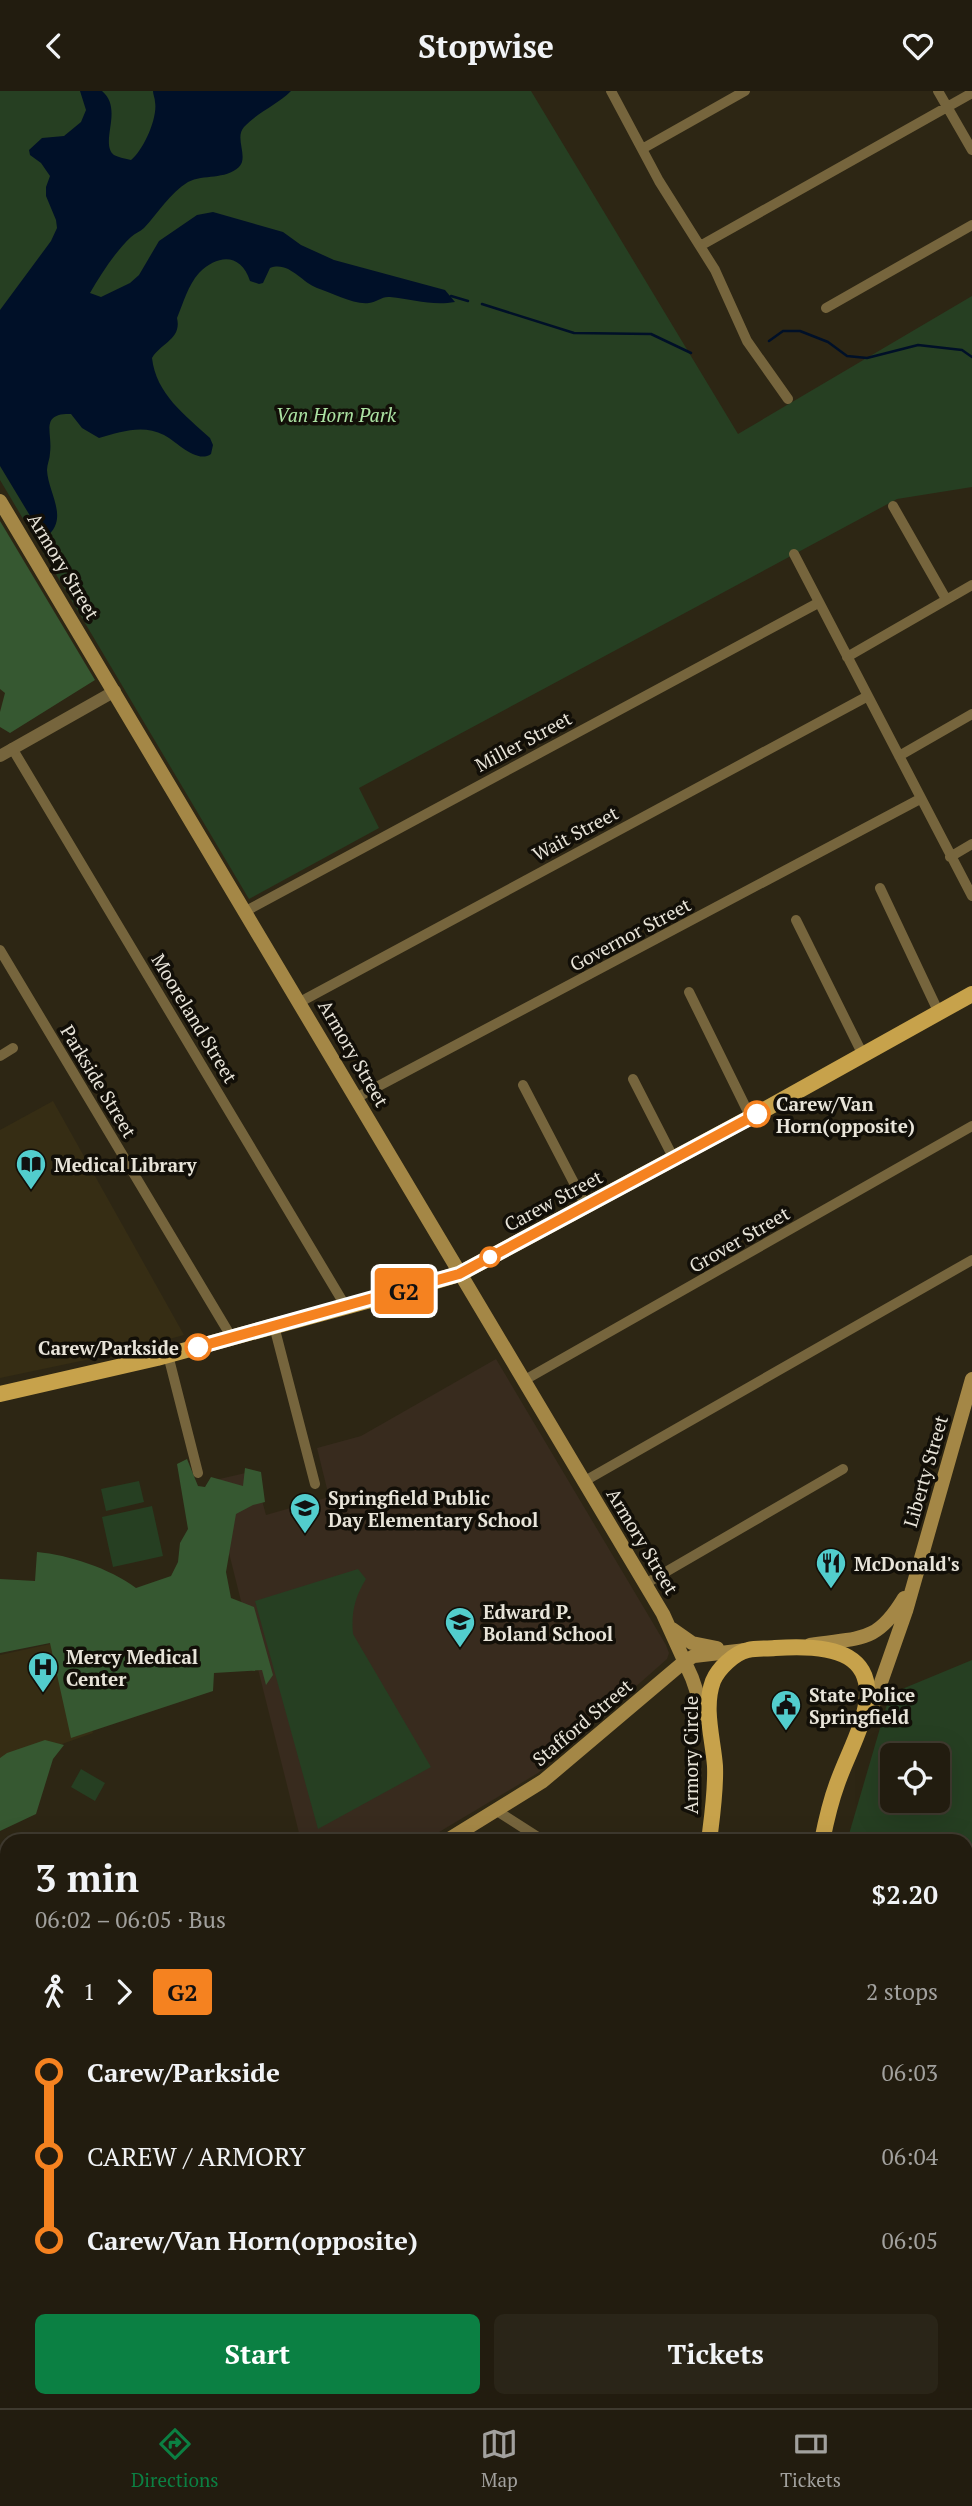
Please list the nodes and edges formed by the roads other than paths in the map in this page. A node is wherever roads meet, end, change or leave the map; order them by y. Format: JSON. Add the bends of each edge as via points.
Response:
{"nodes":[{"id":1,"x":611,"y":91,"type":"edge"},
{"id":2,"x":745,"y":91,"type":"edge"},
{"id":3,"x":938,"y":91,"type":"edge"},
{"id":4,"x":972,"y":93,"type":"edge"},
{"id":5,"x":948,"y":108,"type":"junction"},
{"id":6,"x":642,"y":149,"type":"junction"},
{"id":7,"x":972,"y":150,"type":"edge"},
{"id":8,"x":972,"y":225,"type":"edge"},
{"id":9,"x":700,"y":246,"type":"junction"},
{"id":10,"x":826,"y":308,"type":"dead end"},
{"id":11,"x":788,"y":399,"type":"dead end"},
{"id":12,"x":0,"y":501,"type":"edge"},
{"id":13,"x":893,"y":506,"type":"dead end"},
{"id":14,"x":794,"y":554,"type":"dead end"},
{"id":15,"x":972,"y":585,"type":"edge"},
{"id":16,"x":946,"y":599,"type":"junction"},
{"id":17,"x":818,"y":603,"type":"junction"},
{"id":18,"x":848,"y":657,"type":"junction"},
{"id":19,"x":115,"y":691,"type":"junction"},
{"id":20,"x":868,"y":696,"type":"junction"},
{"id":21,"x":972,"y":714,"type":"edge"},
{"id":22,"x":12,"y":748,"type":"junction"},
{"id":23,"x":0,"y":756,"type":"edge"},
{"id":24,"x":899,"y":756,"type":"junction"},
{"id":25,"x":920,"y":799,"type":"junction"},
{"id":26,"x":972,"y":844,"type":"edge"},
{"id":27,"x":950,"y":857,"type":"junction"},
{"id":28,"x":880,"y":888,"type":"dead end"},
{"id":29,"x":972,"y":896,"type":"edge"},
{"id":30,"x":246,"y":911,"type":"junction"},
{"id":31,"x":796,"y":920,"type":"dead end"},
{"id":32,"x":0,"y":950,"type":"edge"},
{"id":33,"x":689,"y":992,"type":"dead end"},
{"id":34,"x":972,"y":994,"type":"edge"},
{"id":35,"x":300,"y":1002,"type":"junction"},
{"id":36,"x":939,"y":1013,"type":"junction"},
{"id":37,"x":13,"y":1048,"type":"dead end"},
{"id":38,"x":863,"y":1055,"type":"junction"},
{"id":39,"x":0,"y":1056,"type":"edge"},
{"id":40,"x":633,"y":1079,"type":"dead end"},
{"id":41,"x":523,"y":1085,"type":"dead end"},
{"id":42,"x":356,"y":1098,"type":"junction"},
{"id":43,"x":751,"y":1118,"type":"junction"},
{"id":44,"x":972,"y":1126,"type":"edge"},
{"id":45,"x":674,"y":1159,"type":"junction"},
{"id":46,"x":586,"y":1206,"type":"junction"},
{"id":47,"x":972,"y":1260,"type":"edge"},
{"id":48,"x":459,"y":1274,"type":"junction"},
{"id":49,"x":346,"y":1307,"type":"junction"},
{"id":50,"x":274,"y":1326,"type":"junction"},
{"id":51,"x":232,"y":1338,"type":"junction"},
{"id":52,"x":167,"y":1355,"type":"junction"},
{"id":53,"x":972,"y":1379,"type":"edge"},
{"id":54,"x":523,"y":1381,"type":"junction"},
{"id":55,"x":0,"y":1394,"type":"edge"},
{"id":56,"x":843,"y":1469,"type":"dead end"},
{"id":57,"x":198,"y":1473,"type":"dead end"},
{"id":58,"x":583,"y":1482,"type":"junction"},
{"id":59,"x":315,"y":1485,"type":"dead end"},
{"id":60,"x":915,"y":1575,"type":"junction"},
{"id":61,"x":645,"y":1584,"type":"junction"},
{"id":62,"x":670,"y":1627,"type":"junction"},
{"id":63,"x":809,"y":1646,"type":"junction"},
{"id":64,"x":739,"y":1650,"type":"junction"},
{"id":65,"x":685,"y":1661,"type":"junction"},
{"id":66,"x":861,"y":1723,"type":"junction"},
{"id":67,"x":710,"y":1730,"type":"junction"},
{"id":68,"x":497,"y":1811,"type":"junction"},
{"id":69,"x":458,"y":1834,"type":"edge"},
{"id":70,"x":533,"y":1834,"type":"edge"},
{"id":71,"x":710,"y":1834,"type":"edge"},
{"id":72,"x":824,"y":1834,"type":"edge"}],
"edges":[{"from":1,"to":6,"type":"street"},
{"from":2,"to":6,"type":"street"},
{"from":3,"to":5,"type":"street"},
{"from":4,"to":5,"type":"street"},
{"from":5,"to":7,"type":"street"},
{"from":5,"to":9,"type":"street"},
{"from":6,"to":9,"type":"street"},
{"from":8,"to":10,"type":"street"},
{"from":9,"to":11,"type":"street","via":[[747,341]]},
{"from":12,"to":19,"type":"main road","name":"Armory Street"},
{"from":13,"to":16,"type":"street"},
{"from":14,"to":17,"type":"street"},
{"from":15,"to":16,"type":"street"},
{"from":16,"to":18,"type":"street"},
{"from":17,"to":18,"type":"street"},
{"from":17,"to":30,"type":"street","name":"Miller Street"},
{"from":18,"to":20,"type":"street"},
{"from":19,"to":22,"type":"street"},
{"from":19,"to":30,"type":"main road","name":"Armory Street"},
{"from":20,"to":24,"type":"street"},
{"from":20,"to":35,"type":"street","name":"Wait Street"},
{"from":21,"to":24,"type":"street"},
{"from":22,"to":23,"type":"street"},
{"from":22,"to":49,"type":"street","name":"Mooreland Street"},
{"from":24,"to":25,"type":"street"},
{"from":25,"to":27,"type":"street"},
{"from":25,"to":42,"type":"street","name":"Governor Street"},
{"from":26,"to":27,"type":"street"},
{"from":27,"to":29,"type":"street"},
{"from":28,"to":36,"type":"street"},
{"from":30,"to":35,"type":"main road","name":"Armory Street"},
{"from":31,"to":38,"type":"street"},
{"from":32,"to":51,"type":"street","name":"Parkside Street"},
{"from":33,"to":43,"type":"street"},
{"from":34,"to":36,"type":"main road","name":"Carew Street"},
{"from":35,"to":42,"type":"main road","name":"Armory Street"},
{"from":36,"to":38,"type":"main road","name":"Carew Street"},
{"from":37,"to":39,"type":"street"},
{"from":38,"to":43,"type":"main road","name":"Carew Street"},
{"from":40,"to":45,"type":"street"},
{"from":41,"to":46,"type":"street"},
{"from":42,"to":48,"type":"main road","name":"Armory Street"},
{"from":43,"to":45,"type":"main road","name":"Carew Street"},
{"from":44,"to":54,"type":"street","name":"Grover Street"},
{"from":45,"to":46,"type":"main road","name":"Carew Street"},
{"from":46,"to":48,"type":"main road","name":"Carew Street"},
{"from":47,"to":58,"type":"street"},
{"from":48,"to":49,"type":"main road","name":"Carew Street"},
{"from":48,"to":54,"type":"main road","name":"Armory Street"},
{"from":49,"to":50,"type":"main road","name":"Carew Street"},
{"from":50,"to":51,"type":"main road","name":"Carew Street"},
{"from":50,"to":59,"type":"street"},
{"from":51,"to":52,"type":"main road","name":"Carew Street"},
{"from":52,"to":55,"type":"main road","name":"Carew Street"},
{"from":52,"to":57,"type":"street"},
{"from":53,"to":60,"type":"main road","name":"Liberty Street"},
{"from":54,"to":58,"type":"main road","name":"Armory Street"},
{"from":56,"to":61,"type":"street"},
{"from":58,"to":61,"type":"main road","name":"Armory Street"},
{"from":60,"to":63,"type":"main road","name":"Liberty Street","via":[[891,1620],[871,1635]]},
{"from":60,"to":66,"type":"main road","name":"Liberty Street","via":[[895,1648],[872,1708]]},
{"from":61,"to":62,"type":"main road","name":"Armory Street"},
{"from":62,"to":64,"type":"main road","name":"Armory Street","via":[[692,1643]]},
{"from":62,"to":65,"type":"main road","name":"Armory Street"},
{"from":63,"to":64,"type":"main road"},
{"from":63,"to":66,"type":"main road","via":[[843,1654],[861,1670],[867,1692]]},
{"from":64,"to":65,"type":"main road","name":"Stafford Street"},
{"from":64,"to":67,"type":"main road","name":"Armory Circle","via":[[713,1680]]},
{"from":65,"to":67,"type":"main road","name":"Armory Street"},
{"from":65,"to":68,"type":"main road","name":"Stafford Street","via":[[543,1781]]},
{"from":66,"to":72,"type":"main road"},
{"from":67,"to":71,"type":"main road","name":"Armory Circle","via":[[715,1786]]},
{"from":68,"to":69,"type":"main road","name":"Stafford Street"},
{"from":68,"to":70,"type":"street"}]}
